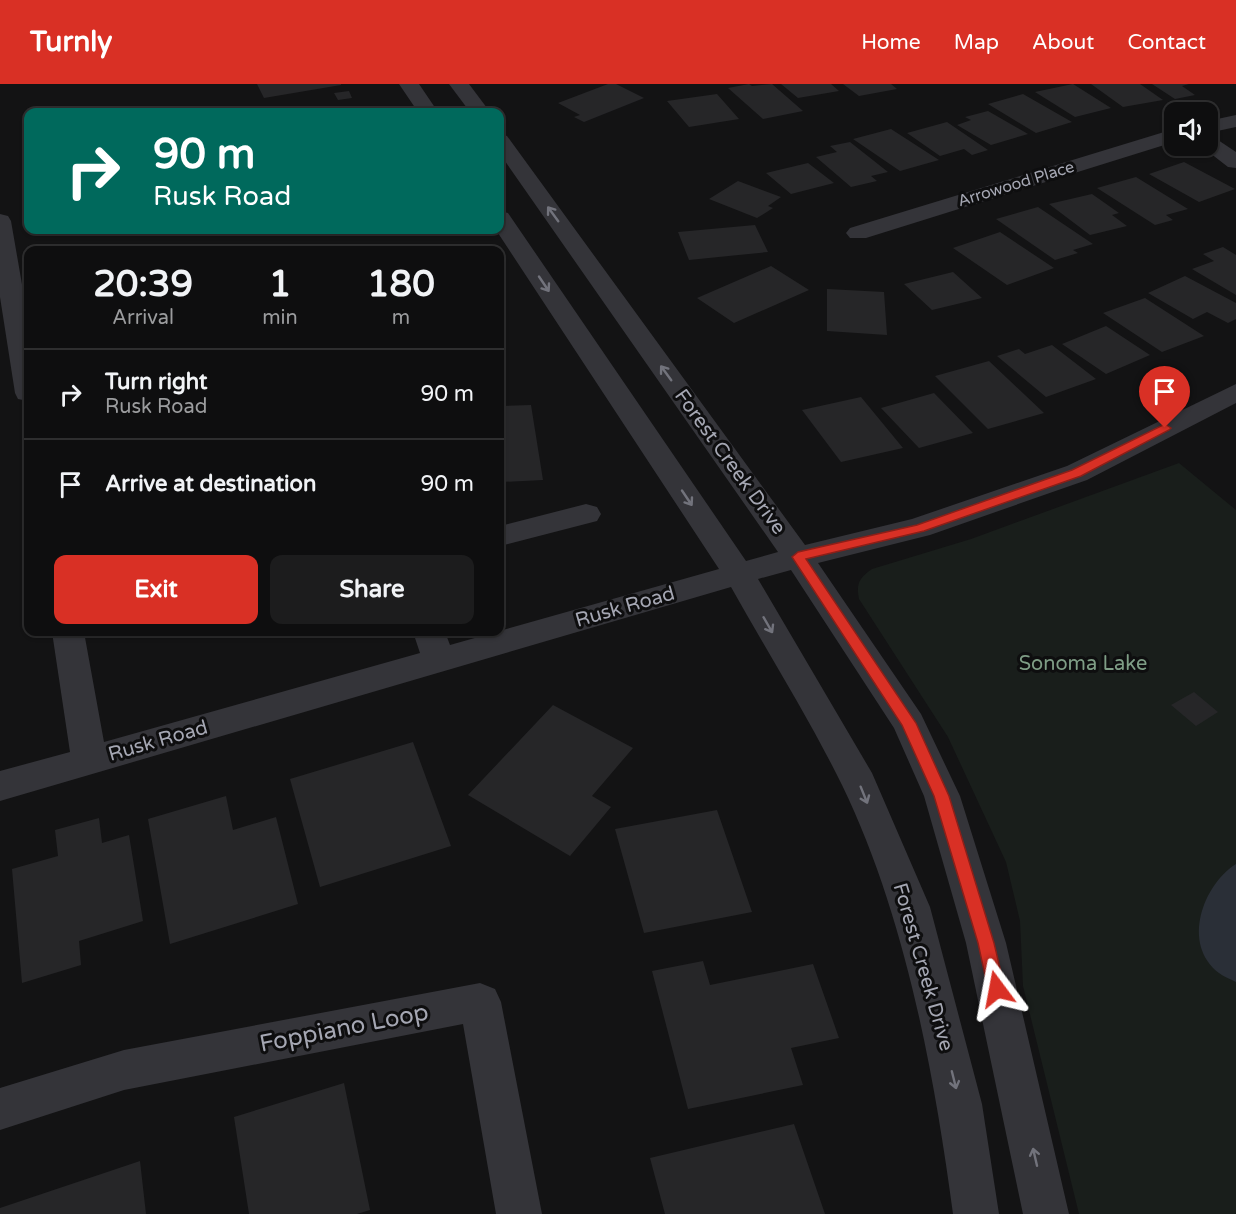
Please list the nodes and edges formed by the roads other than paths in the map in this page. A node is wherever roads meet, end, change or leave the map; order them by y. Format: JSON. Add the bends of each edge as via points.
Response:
{"nodes":[{"id":1,"x":409,"y":84,"type":"edge"},
{"id":2,"x":459,"y":84,"type":"edge"},
{"id":3,"x":425,"y":108,"type":"edge"},
{"id":4,"x":477,"y":108,"type":"edge"},
{"id":5,"x":1236,"y":121,"type":"edge"},
{"id":6,"x":1218,"y":125,"type":"edge"},
{"id":7,"x":1164,"y":138,"type":"edge"},
{"id":8,"x":504,"y":146,"type":"edge"},
{"id":9,"x":1218,"y":149,"type":"edge"},
{"id":10,"x":1236,"y":162,"type":"edge"},
{"id":11,"x":0,"y":221,"type":"edge"},
{"id":12,"x":504,"y":224,"type":"edge"},
{"id":13,"x":858,"y":232,"type":"dead end"},
{"id":14,"x":12,"y":369,"type":"edge"},
{"id":15,"x":24,"y":387,"type":"edge"},
{"id":16,"x":1236,"y":392,"type":"edge"},
{"id":17,"x":586,"y":514,"type":"dead end"},
{"id":18,"x":504,"y":535,"type":"edge"},
{"id":19,"x":798,"y":557,"type":"junction"},
{"id":20,"x":739,"y":574,"type":"junction"},
{"id":21,"x":504,"y":629,"type":"edge"},
{"id":22,"x":69,"y":636,"type":"edge"},
{"id":23,"x":476,"y":636,"type":"edge"},
{"id":24,"x":434,"y":646,"type":"edge"},
{"id":25,"x":90,"y":760,"type":"junction"},
{"id":26,"x":0,"y":786,"type":"edge"},
{"id":27,"x":0,"y":1109,"type":"edge"},
{"id":28,"x":519,"y":1214,"type":"edge"},
{"id":29,"x":976,"y":1214,"type":"edge"},
{"id":30,"x":1046,"y":1214,"type":"edge"}],
"edges":[{"from":1,"to":3,"type":"street"},
{"from":2,"to":4,"type":"street"},
{"from":5,"to":6,"type":"street"},
{"from":7,"to":13,"type":"street","name":"Arrowood Place"},
{"from":19,"to":8,"type":"street","name":"Forest Creek Drive","one_way":true},
{"from":9,"to":10,"type":"street"},
{"from":11,"to":14,"type":"street"},
{"from":12,"to":20,"type":"street","name":"Forest Creek Drive","one_way":true},
{"from":14,"to":15,"type":"street"},
{"from":16,"to":19,"type":"street","name":"Rusk Road","via":[[1077,473],[920,528]]},
{"from":17,"to":18,"type":"street"},
{"from":19,"to":20,"type":"street","name":"Rusk Road"},
{"from":30,"to":19,"type":"street","name":"Forest Creek Drive","one_way":true,"via":[[986,943],[942,796],[909,723]]},
{"from":20,"to":21,"type":"street","name":"Rusk Road"},
{"from":20,"to":29,"type":"street","name":"Forest Creek Drive","one_way":true,"via":[[859,783],[910,907],[960,1104]]},
{"from":22,"to":25,"type":"street"},
{"from":23,"to":24,"type":"street","name":"Rusk Road"},
{"from":24,"to":25,"type":"street","name":"Rusk Road"},
{"from":25,"to":26,"type":"street","name":"Rusk Road"},
{"from":27,"to":28,"type":"street","name":"Foppiano Loop","via":[[124,1070],[480,1002]]}]}
